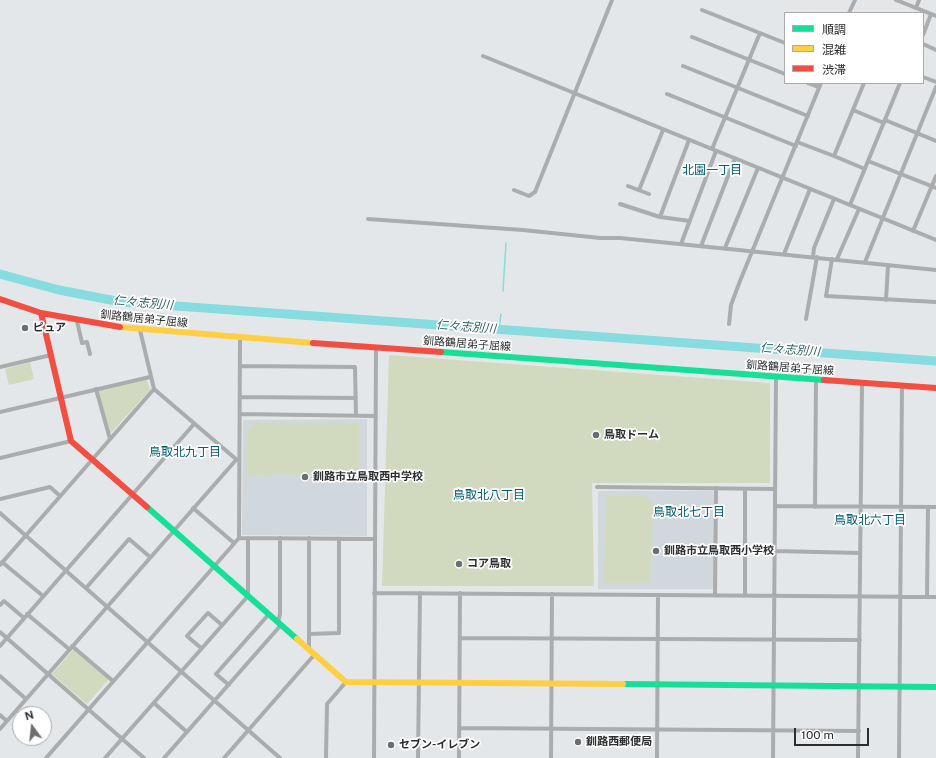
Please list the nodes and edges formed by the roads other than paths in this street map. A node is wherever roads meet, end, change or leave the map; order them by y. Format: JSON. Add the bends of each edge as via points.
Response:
{"nodes":[{"id":1,"x":612,"y":0,"type":"edge"},
{"id":2,"x":855,"y":0,"type":"edge"},
{"id":3,"x":896,"y":0,"type":"edge"},
{"id":4,"x":919,"y":0,"type":"edge"},
{"id":5,"x":916,"y":8,"type":"junction"},
{"id":6,"x":702,"y":10,"type":"dead end"},
{"id":7,"x":849,"y":12,"type":"edge"},
{"id":8,"x":931,"y":14,"type":"junction"},
{"id":9,"x":936,"y":16,"type":"edge"},
{"id":10,"x":924,"y":32,"type":"edge"},
{"id":11,"x":760,"y":33,"type":"junction"},
{"id":12,"x":692,"y":37,"type":"dead end"},
{"id":13,"x":784,"y":43,"type":"edge"},
{"id":14,"x":924,"y":44,"type":"edge"},
{"id":15,"x":936,"y":50,"type":"edge"},
{"id":16,"x":483,"y":56,"type":"dead end"},
{"id":17,"x":749,"y":60,"type":"junction"},
{"id":18,"x":683,"y":66,"type":"dead end"},
{"id":19,"x":784,"y":74,"type":"edge"},
{"id":20,"x":924,"y":77,"type":"edge"},
{"id":21,"x":936,"y":82,"type":"edge"},
{"id":22,"x":864,"y":84,"type":"edge"},
{"id":23,"x":900,"y":84,"type":"edge"},
{"id":24,"x":820,"y":85,"type":"edge"},
{"id":25,"x":936,"y":87,"type":"edge"},
{"id":26,"x":738,"y":88,"type":"junction"},
{"id":27,"x":575,"y":93,"type":"junction"},
{"id":28,"x":667,"y":94,"type":"dead end"},
{"id":29,"x":853,"y":110,"type":"junction"},
{"id":30,"x":808,"y":116,"type":"junction"},
{"id":31,"x":724,"y":118,"type":"junction"},
{"id":32,"x":884,"y":121,"type":"junction"},
{"id":33,"x":663,"y":130,"type":"junction"},
{"id":34,"x":918,"y":134,"type":"junction"},
{"id":35,"x":689,"y":140,"type":"junction"},
{"id":36,"x":936,"y":141,"type":"edge"},
{"id":37,"x":797,"y":144,"type":"junction"},
{"id":38,"x":714,"y":150,"type":"junction"},
{"id":39,"x":834,"y":156,"type":"junction"},
{"id":40,"x":735,"y":158,"type":"junction"},
{"id":41,"x":868,"y":160,"type":"junction"},
{"id":42,"x":758,"y":168,"type":"junction"},
{"id":43,"x":865,"y":169,"type":"junction"},
{"id":44,"x":901,"y":174,"type":"junction"},
{"id":45,"x":936,"y":176,"type":"edge"},
{"id":46,"x":783,"y":178,"type":"junction"},
{"id":47,"x":628,"y":186,"type":"dead end"},
{"id":48,"x":934,"y":187,"type":"edge"},
{"id":49,"x":810,"y":189,"type":"junction"},
{"id":50,"x":514,"y":190,"type":"dead end"},
{"id":51,"x":639,"y":190,"type":"junction"},
{"id":52,"x":649,"y":194,"type":"dead end"},
{"id":53,"x":834,"y":199,"type":"junction"},
{"id":54,"x":620,"y":204,"type":"dead end"},
{"id":55,"x":850,"y":205,"type":"junction"},
{"id":56,"x":858,"y":208,"type":"junction"},
{"id":57,"x":660,"y":217,"type":"junction"},
{"id":58,"x":882,"y":218,"type":"junction"},
{"id":59,"x":368,"y":219,"type":"dead end"},
{"id":60,"x":690,"y":221,"type":"junction"},
{"id":61,"x":913,"y":231,"type":"junction"},
{"id":62,"x":936,"y":240,"type":"edge"},
{"id":63,"x":681,"y":244,"type":"junction"},
{"id":64,"x":701,"y":246,"type":"junction"},
{"id":65,"x":725,"y":248,"type":"junction"},
{"id":66,"x":753,"y":251,"type":"junction"},
{"id":67,"x":784,"y":254,"type":"junction"},
{"id":68,"x":815,"y":257,"type":"junction"},
{"id":69,"x":832,"y":259,"type":"junction"},
{"id":70,"x":837,"y":259,"type":"junction"},
{"id":71,"x":865,"y":262,"type":"junction"},
{"id":72,"x":888,"y":265,"type":"junction"},
{"id":73,"x":936,"y":270,"type":"edge"},
{"id":74,"x":0,"y":299,"type":"edge"},
{"id":75,"x":886,"y":300,"type":"junction"},
{"id":76,"x":936,"y":302,"type":"edge"},
{"id":77,"x":41,"y":313,"type":"junction"},
{"id":78,"x":806,"y":319,"type":"dead end"},
{"id":79,"x":76,"y":321,"type":"junction"},
{"id":80,"x":729,"y":324,"type":"dead end"},
{"id":81,"x":140,"y":330,"type":"junction"},
{"id":82,"x":240,"y":337,"type":"junction"},
{"id":83,"x":376,"y":348,"type":"junction"},
{"id":84,"x":90,"y":354,"type":"dead end"},
{"id":85,"x":51,"y":355,"type":"junction"},
{"id":86,"x":240,"y":366,"type":"junction"},
{"id":87,"x":0,"y":367,"type":"edge"},
{"id":88,"x":776,"y":376,"type":"junction"},
{"id":89,"x":150,"y":377,"type":"junction"},
{"id":90,"x":816,"y":380,"type":"junction"},
{"id":91,"x":862,"y":383,"type":"junction"},
{"id":92,"x":902,"y":385,"type":"junction"},
{"id":93,"x":936,"y":388,"type":"edge"},
{"id":94,"x":96,"y":389,"type":"junction"},
{"id":95,"x":154,"y":389,"type":"junction"},
{"id":96,"x":240,"y":397,"type":"junction"},
{"id":97,"x":61,"y":398,"type":"junction"},
{"id":98,"x":356,"y":398,"type":"junction"},
{"id":99,"x":0,"y":412,"type":"edge"},
{"id":100,"x":240,"y":414,"type":"junction"},
{"id":101,"x":356,"y":416,"type":"junction"},
{"id":102,"x":376,"y":416,"type":"junction"},
{"id":103,"x":194,"y":424,"type":"junction"},
{"id":104,"x":110,"y":439,"type":"junction"},
{"id":105,"x":71,"y":442,"type":"junction"},
{"id":106,"x":0,"y":458,"type":"edge"},
{"id":107,"x":92,"y":460,"type":"junction"},
{"id":108,"x":238,"y":460,"type":"junction"},
{"id":109,"x":597,"y":487,"type":"dead end"},
{"id":110,"x":716,"y":488,"type":"junction"},
{"id":111,"x":745,"y":489,"type":"junction"},
{"id":112,"x":775,"y":489,"type":"junction"},
{"id":113,"x":60,"y":495,"type":"junction"},
{"id":114,"x":132,"y":495,"type":"junction"},
{"id":115,"x":0,"y":499,"type":"edge"},
{"id":116,"x":775,"y":506,"type":"junction"},
{"id":117,"x":815,"y":506,"type":"junction"},
{"id":118,"x":861,"y":507,"type":"junction"},
{"id":119,"x":901,"y":507,"type":"junction"},
{"id":120,"x":928,"y":507,"type":"junction"},
{"id":121,"x":936,"y":507,"type":"edge"},
{"id":122,"x":193,"y":508,"type":"junction"},
{"id":123,"x":0,"y":513,"type":"edge"},
{"id":124,"x":173,"y":531,"type":"junction"},
{"id":125,"x":25,"y":535,"type":"junction"},
{"id":126,"x":239,"y":538,"type":"junction"},
{"id":127,"x":248,"y":538,"type":"junction"},
{"id":128,"x":280,"y":538,"type":"junction"},
{"id":129,"x":309,"y":538,"type":"junction"},
{"id":130,"x":339,"y":539,"type":"junction"},
{"id":131,"x":375,"y":539,"type":"junction"},
{"id":132,"x":234,"y":543,"type":"junction"},
{"id":133,"x":775,"y":551,"type":"junction"},
{"id":134,"x":860,"y":553,"type":"junction"},
{"id":135,"x":150,"y":557,"type":"junction"},
{"id":136,"x":1,"y":563,"type":"edge"},
{"id":137,"x":214,"y":566,"type":"junction"},
{"id":138,"x":65,"y":570,"type":"junction"},
{"id":139,"x":86,"y":588,"type":"junction"},
{"id":140,"x":374,"y":593,"type":"junction"},
{"id":141,"x":420,"y":593,"type":"junction"},
{"id":142,"x":460,"y":593,"type":"junction"},
{"id":143,"x":552,"y":594,"type":"junction"},
{"id":144,"x":658,"y":595,"type":"junction"},
{"id":145,"x":715,"y":595,"type":"junction"},
{"id":146,"x":745,"y":595,"type":"junction"},
{"id":147,"x":43,"y":596,"type":"junction"},
{"id":148,"x":248,"y":596,"type":"junction"},
{"id":149,"x":774,"y":596,"type":"junction"},
{"id":150,"x":860,"y":596,"type":"junction"},
{"id":151,"x":901,"y":596,"type":"junction"},
{"id":152,"x":927,"y":597,"type":"junction"},
{"id":153,"x":936,"y":597,"type":"edge"},
{"id":154,"x":0,"y":605,"type":"edge"},
{"id":155,"x":107,"y":606,"type":"junction"},
{"id":156,"x":28,"y":614,"type":"junction"},
{"id":157,"x":269,"y":614,"type":"junction"},
{"id":158,"x":24,"y":618,"type":"junction"},
{"id":159,"x":280,"y":623,"type":"junction"},
{"id":160,"x":222,"y":625,"type":"junction"},
{"id":161,"x":0,"y":632,"type":"edge"},
{"id":162,"x":309,"y":634,"type":"junction"},
{"id":163,"x":6,"y":638,"type":"junction"},
{"id":164,"x":460,"y":638,"type":"junction"},
{"id":165,"x":551,"y":639,"type":"junction"},
{"id":166,"x":657,"y":640,"type":"junction"},
{"id":167,"x":774,"y":640,"type":"junction"},
{"id":168,"x":860,"y":640,"type":"junction"},
{"id":169,"x":148,"y":642,"type":"junction"},
{"id":170,"x":0,"y":646,"type":"edge"},
{"id":171,"x":71,"y":648,"type":"junction"},
{"id":172,"x":201,"y":648,"type":"junction"},
{"id":173,"x":309,"y":648,"type":"junction"},
{"id":174,"x":315,"y":654,"type":"junction"},
{"id":175,"x":181,"y":671,"type":"junction"},
{"id":176,"x":48,"y":674,"type":"junction"},
{"id":177,"x":0,"y":676,"type":"edge"},
{"id":178,"x":113,"y":681,"type":"junction"},
{"id":179,"x":346,"y":682,"type":"junction"},
{"id":180,"x":374,"y":682,"type":"junction"},
{"id":181,"x":419,"y":682,"type":"junction"},
{"id":182,"x":460,"y":683,"type":"junction"},
{"id":183,"x":551,"y":683,"type":"junction"},
{"id":184,"x":657,"y":684,"type":"junction"},
{"id":185,"x":229,"y":685,"type":"junction"},
{"id":186,"x":773,"y":685,"type":"junction"},
{"id":187,"x":859,"y":686,"type":"junction"},
{"id":188,"x":899,"y":687,"type":"junction"},
{"id":189,"x":936,"y":687,"type":"edge"},
{"id":190,"x":26,"y":699,"type":"junction"},
{"id":191,"x":214,"y":701,"type":"junction"},
{"id":192,"x":154,"y":702,"type":"junction"},
{"id":193,"x":88,"y":710,"type":"junction"},
{"id":194,"x":0,"y":715,"type":"edge"},
{"id":195,"x":7,"y":721,"type":"junction"},
{"id":196,"x":460,"y":728,"type":"junction"},
{"id":197,"x":657,"y":728,"type":"junction"},
{"id":198,"x":0,"y":729,"type":"edge"},
{"id":199,"x":551,"y":729,"type":"junction"},
{"id":200,"x":248,"y":730,"type":"junction"},
{"id":201,"x":773,"y":730,"type":"junction"},
{"id":202,"x":858,"y":731,"type":"junction"},
{"id":203,"x":187,"y":732,"type":"junction"},
{"id":204,"x":122,"y":739,"type":"junction"},
{"id":205,"x":46,"y":758,"type":"edge"},
{"id":206,"x":105,"y":758,"type":"edge"},
{"id":207,"x":144,"y":758,"type":"edge"},
{"id":208,"x":164,"y":758,"type":"edge"},
{"id":209,"x":224,"y":758,"type":"edge"},
{"id":210,"x":280,"y":758,"type":"edge"},
{"id":211,"x":326,"y":758,"type":"edge"},
{"id":212,"x":374,"y":758,"type":"edge"},
{"id":213,"x":418,"y":758,"type":"edge"},
{"id":214,"x":459,"y":758,"type":"edge"},
{"id":215,"x":551,"y":758,"type":"edge"},
{"id":216,"x":657,"y":758,"type":"edge"},
{"id":217,"x":773,"y":758,"type":"edge"},
{"id":218,"x":858,"y":758,"type":"edge"},
{"id":219,"x":899,"y":758,"type":"edge"}],
"edges":[{"from":1,"to":27,"type":"street"},
{"from":2,"to":7,"type":"street"},
{"from":3,"to":5,"type":"street"},
{"from":4,"to":5,"type":"street"},
{"from":5,"to":8,"type":"street"},
{"from":6,"to":11,"type":"street"},
{"from":8,"to":9,"type":"street"},
{"from":8,"to":10,"type":"street"},
{"from":11,"to":13,"type":"street"},
{"from":11,"to":17,"type":"street"},
{"from":12,"to":17,"type":"street"},
{"from":14,"to":15,"type":"street"},
{"from":16,"to":27,"type":"street"},
{"from":17,"to":19,"type":"street"},
{"from":17,"to":26,"type":"street"},
{"from":18,"to":26,"type":"street"},
{"from":20,"to":21,"type":"street"},
{"from":22,"to":29,"type":"street"},
{"from":23,"to":32,"type":"street"},
{"from":24,"to":30,"type":"street"},
{"from":25,"to":34,"type":"street"},
{"from":26,"to":30,"type":"street"},
{"from":26,"to":31,"type":"street"},
{"from":27,"to":33,"type":"street"},
{"from":27,"to":50,"type":"street","via":[[535,192],[529,196]]},
{"from":28,"to":31,"type":"street"},
{"from":29,"to":32,"type":"street"},
{"from":29,"to":39,"type":"street"},
{"from":30,"to":37,"type":"street"},
{"from":31,"to":37,"type":"street"},
{"from":31,"to":38,"type":"street"},
{"from":32,"to":34,"type":"street"},
{"from":32,"to":41,"type":"street"},
{"from":33,"to":35,"type":"street"},
{"from":33,"to":51,"type":"street"},
{"from":34,"to":36,"type":"street"},
{"from":34,"to":44,"type":"street"},
{"from":35,"to":38,"type":"street"},
{"from":35,"to":57,"type":"street"},
{"from":37,"to":39,"type":"street"},
{"from":37,"to":46,"type":"street"},
{"from":38,"to":40,"type":"street"},
{"from":38,"to":60,"type":"street"},
{"from":39,"to":43,"type":"street"},
{"from":40,"to":42,"type":"street"},
{"from":40,"to":64,"type":"street"},
{"from":41,"to":43,"type":"street"},
{"from":41,"to":44,"type":"street"},
{"from":42,"to":46,"type":"street"},
{"from":42,"to":65,"type":"street"},
{"from":43,"to":55,"type":"street"},
{"from":44,"to":48,"type":"street"},
{"from":44,"to":58,"type":"street"},
{"from":45,"to":48,"type":"street"},
{"from":46,"to":49,"type":"street"},
{"from":46,"to":66,"type":"street"},
{"from":47,"to":51,"type":"street"},
{"from":48,"to":61,"type":"street"},
{"from":49,"to":53,"type":"street"},
{"from":49,"to":67,"type":"street"},
{"from":51,"to":52,"type":"street"},
{"from":53,"to":55,"type":"street"},
{"from":53,"to":68,"type":"street","via":[[814,248]]},
{"from":54,"to":57,"type":"street"},
{"from":55,"to":56,"type":"street"},
{"from":56,"to":58,"type":"street"},
{"from":56,"to":70,"type":"street"},
{"from":57,"to":60,"type":"street"},
{"from":58,"to":61,"type":"street"},
{"from":58,"to":71,"type":"street"},
{"from":59,"to":63,"type":"street"},
{"from":60,"to":63,"type":"street"},
{"from":61,"to":62,"type":"street"},
{"from":63,"to":64,"type":"street"},
{"from":64,"to":65,"type":"street"},
{"from":65,"to":66,"type":"street"},
{"from":66,"to":67,"type":"street"},
{"from":66,"to":80,"type":"street","via":[[731,305]]},
{"from":67,"to":68,"type":"street"},
{"from":68,"to":69,"type":"street"},
{"from":68,"to":78,"type":"street"},
{"from":69,"to":70,"type":"street"},
{"from":69,"to":75,"type":"street","via":[[826,296]]},
{"from":70,"to":71,"type":"street"},
{"from":71,"to":72,"type":"street"},
{"from":72,"to":73,"type":"street"},
{"from":72,"to":75,"type":"street"},
{"from":74,"to":77,"type":"street","name":"釧路鶴居弟子屈線"},
{"from":75,"to":76,"type":"street"},
{"from":77,"to":79,"type":"street","name":"釧路鶴居弟子屈線"},
{"from":77,"to":85,"type":"street"},
{"from":79,"to":81,"type":"street","name":"釧路鶴居弟子屈線"},
{"from":79,"to":84,"type":"street","via":[[82,344],[87,342]]},
{"from":81,"to":82,"type":"street","name":"釧路鶴居弟子屈線"},
{"from":81,"to":89,"type":"street"},
{"from":82,"to":83,"type":"street","name":"釧路鶴居弟子屈線"},
{"from":82,"to":86,"type":"street"},
{"from":83,"to":88,"type":"street","name":"釧路鶴居弟子屈線"},
{"from":83,"to":102,"type":"street"},
{"from":85,"to":87,"type":"street"},
{"from":85,"to":97,"type":"street"},
{"from":86,"to":96,"type":"street"},
{"from":86,"to":98,"type":"street","via":[[355,367]]},
{"from":88,"to":90,"type":"street","name":"釧路鶴居弟子屈線"},
{"from":88,"to":112,"type":"street"},
{"from":89,"to":94,"type":"street"},
{"from":89,"to":95,"type":"street"},
{"from":90,"to":91,"type":"street","name":"釧路鶴居弟子屈線"},
{"from":90,"to":117,"type":"street"},
{"from":91,"to":92,"type":"street","name":"釧路鶴居弟子屈線"},
{"from":91,"to":118,"type":"street"},
{"from":92,"to":93,"type":"street","name":"釧路鶴居弟子屈線"},
{"from":92,"to":119,"type":"street"},
{"from":94,"to":97,"type":"street"},
{"from":94,"to":104,"type":"street"},
{"from":95,"to":103,"type":"street"},
{"from":95,"to":104,"type":"street"},
{"from":96,"to":98,"type":"street"},
{"from":96,"to":100,"type":"street"},
{"from":97,"to":99,"type":"street"},
{"from":97,"to":105,"type":"street"},
{"from":98,"to":101,"type":"street"},
{"from":100,"to":101,"type":"street"},
{"from":100,"to":108,"type":"street"},
{"from":101,"to":102,"type":"street"},
{"from":102,"to":131,"type":"street"},
{"from":103,"to":108,"type":"street"},
{"from":103,"to":114,"type":"street"},
{"from":104,"to":107,"type":"street"},
{"from":105,"to":106,"type":"street"},
{"from":105,"to":107,"type":"street"},
{"from":107,"to":113,"type":"street"},
{"from":107,"to":114,"type":"street"},
{"from":108,"to":122,"type":"street"},
{"from":108,"to":126,"type":"street"},
{"from":109,"to":110,"type":"street"},
{"from":110,"to":111,"type":"street"},
{"from":110,"to":145,"type":"street"},
{"from":111,"to":112,"type":"street"},
{"from":111,"to":146,"type":"street"},
{"from":112,"to":116,"type":"street"},
{"from":113,"to":115,"type":"street","via":[[50,487]]},
{"from":113,"to":125,"type":"street"},
{"from":114,"to":124,"type":"street"},
{"from":114,"to":138,"type":"street"},
{"from":116,"to":117,"type":"street"},
{"from":116,"to":133,"type":"street"},
{"from":117,"to":118,"type":"street"},
{"from":118,"to":119,"type":"street"},
{"from":118,"to":134,"type":"street"},
{"from":119,"to":120,"type":"street"},
{"from":119,"to":151,"type":"street"},
{"from":120,"to":121,"type":"street"},
{"from":120,"to":152,"type":"street"},
{"from":122,"to":124,"type":"street"},
{"from":122,"to":132,"type":"street"},
{"from":123,"to":125,"type":"street"},
{"from":124,"to":135,"type":"street"},
{"from":124,"to":137,"type":"street"},
{"from":125,"to":136,"type":"street"},
{"from":125,"to":138,"type":"street"},
{"from":126,"to":127,"type":"street"},
{"from":126,"to":132,"type":"street"},
{"from":127,"to":128,"type":"street"},
{"from":127,"to":148,"type":"street"},
{"from":128,"to":129,"type":"street"},
{"from":128,"to":159,"type":"street"},
{"from":129,"to":130,"type":"street"},
{"from":129,"to":162,"type":"street"},
{"from":130,"to":131,"type":"street"},
{"from":130,"to":162,"type":"street","via":[[339,634]]},
{"from":131,"to":140,"type":"street"},
{"from":132,"to":137,"type":"street"},
{"from":133,"to":134,"type":"street"},
{"from":133,"to":149,"type":"street"},
{"from":134,"to":150,"type":"street"},
{"from":135,"to":139,"type":"street","via":[[129,539]]},
{"from":135,"to":155,"type":"street"},
{"from":136,"to":147,"type":"street"},
{"from":137,"to":148,"type":"street"},
{"from":137,"to":169,"type":"street"},
{"from":138,"to":139,"type":"street"},
{"from":138,"to":147,"type":"street"},
{"from":139,"to":155,"type":"street"},
{"from":140,"to":141,"type":"street"},
{"from":140,"to":180,"type":"street"},
{"from":141,"to":142,"type":"street"},
{"from":141,"to":181,"type":"street"},
{"from":142,"to":143,"type":"street"},
{"from":142,"to":164,"type":"street"},
{"from":143,"to":144,"type":"street"},
{"from":143,"to":165,"type":"street"},
{"from":144,"to":145,"type":"street"},
{"from":144,"to":166,"type":"street"},
{"from":145,"to":146,"type":"street"},
{"from":146,"to":149,"type":"street"},
{"from":147,"to":156,"type":"street"},
{"from":148,"to":157,"type":"street"},
{"from":148,"to":160,"type":"street"},
{"from":149,"to":150,"type":"street"},
{"from":149,"to":167,"type":"street"},
{"from":150,"to":151,"type":"street"},
{"from":150,"to":168,"type":"street"},
{"from":151,"to":152,"type":"street"},
{"from":151,"to":188,"type":"street"},
{"from":152,"to":153,"type":"street"},
{"from":154,"to":158,"type":"street","via":[[4,601]]},
{"from":155,"to":169,"type":"street"},
{"from":155,"to":171,"type":"street"},
{"from":156,"to":158,"type":"street"},
{"from":156,"to":171,"type":"street"},
{"from":157,"to":159,"type":"street"},
{"from":157,"to":185,"type":"street","via":[[216,674]]},
{"from":158,"to":163,"type":"street"},
{"from":159,"to":173,"type":"street"},
{"from":159,"to":185,"type":"street"},
{"from":160,"to":172,"type":"street"},
{"from":160,"to":172,"type":"street","via":[[208,612],[187,636]]},
{"from":161,"to":163,"type":"street"},
{"from":162,"to":173,"type":"street"},
{"from":163,"to":170,"type":"street"},
{"from":163,"to":176,"type":"street"},
{"from":164,"to":165,"type":"street"},
{"from":164,"to":182,"type":"street"},
{"from":165,"to":166,"type":"street"},
{"from":165,"to":183,"type":"street"},
{"from":166,"to":167,"type":"street"},
{"from":166,"to":184,"type":"street"},
{"from":167,"to":168,"type":"street"},
{"from":167,"to":186,"type":"street"},
{"from":168,"to":187,"type":"street"},
{"from":169,"to":175,"type":"street"},
{"from":169,"to":178,"type":"street"},
{"from":171,"to":176,"type":"street"},
{"from":171,"to":178,"type":"street"},
{"from":172,"to":175,"type":"street"},
{"from":173,"to":174,"type":"street"},
{"from":174,"to":179,"type":"street"},
{"from":174,"to":200,"type":"street"},
{"from":175,"to":191,"type":"street"},
{"from":175,"to":192,"type":"street"},
{"from":176,"to":190,"type":"street"},
{"from":176,"to":193,"type":"street"},
{"from":177,"to":190,"type":"street"},
{"from":178,"to":193,"type":"street"},
{"from":179,"to":180,"type":"street"},
{"from":179,"to":211,"type":"street","via":[[326,704]]},
{"from":180,"to":181,"type":"street"},
{"from":180,"to":212,"type":"street"},
{"from":181,"to":182,"type":"street"},
{"from":181,"to":213,"type":"street"},
{"from":182,"to":183,"type":"street"},
{"from":182,"to":196,"type":"street"},
{"from":183,"to":184,"type":"street"},
{"from":183,"to":199,"type":"street"},
{"from":184,"to":186,"type":"street"},
{"from":184,"to":197,"type":"street"},
{"from":185,"to":191,"type":"street"},
{"from":186,"to":187,"type":"street"},
{"from":186,"to":201,"type":"street"},
{"from":187,"to":188,"type":"street"},
{"from":187,"to":202,"type":"street"},
{"from":188,"to":189,"type":"street"},
{"from":188,"to":219,"type":"street"},
{"from":190,"to":195,"type":"street"},
{"from":191,"to":200,"type":"street"},
{"from":191,"to":203,"type":"street"},
{"from":192,"to":203,"type":"street"},
{"from":192,"to":204,"type":"street"},
{"from":193,"to":204,"type":"street"},
{"from":193,"to":205,"type":"street"},
{"from":194,"to":195,"type":"street"},
{"from":195,"to":198,"type":"street"},
{"from":196,"to":199,"type":"street"},
{"from":196,"to":214,"type":"street"},
{"from":197,"to":199,"type":"street"},
{"from":197,"to":201,"type":"street"},
{"from":197,"to":216,"type":"street"},
{"from":199,"to":215,"type":"street"},
{"from":200,"to":209,"type":"street"},
{"from":200,"to":210,"type":"street"},
{"from":201,"to":202,"type":"street"},
{"from":201,"to":217,"type":"street"},
{"from":202,"to":218,"type":"street"},
{"from":203,"to":208,"type":"street"},
{"from":204,"to":206,"type":"street"},
{"from":204,"to":207,"type":"street"}]}
